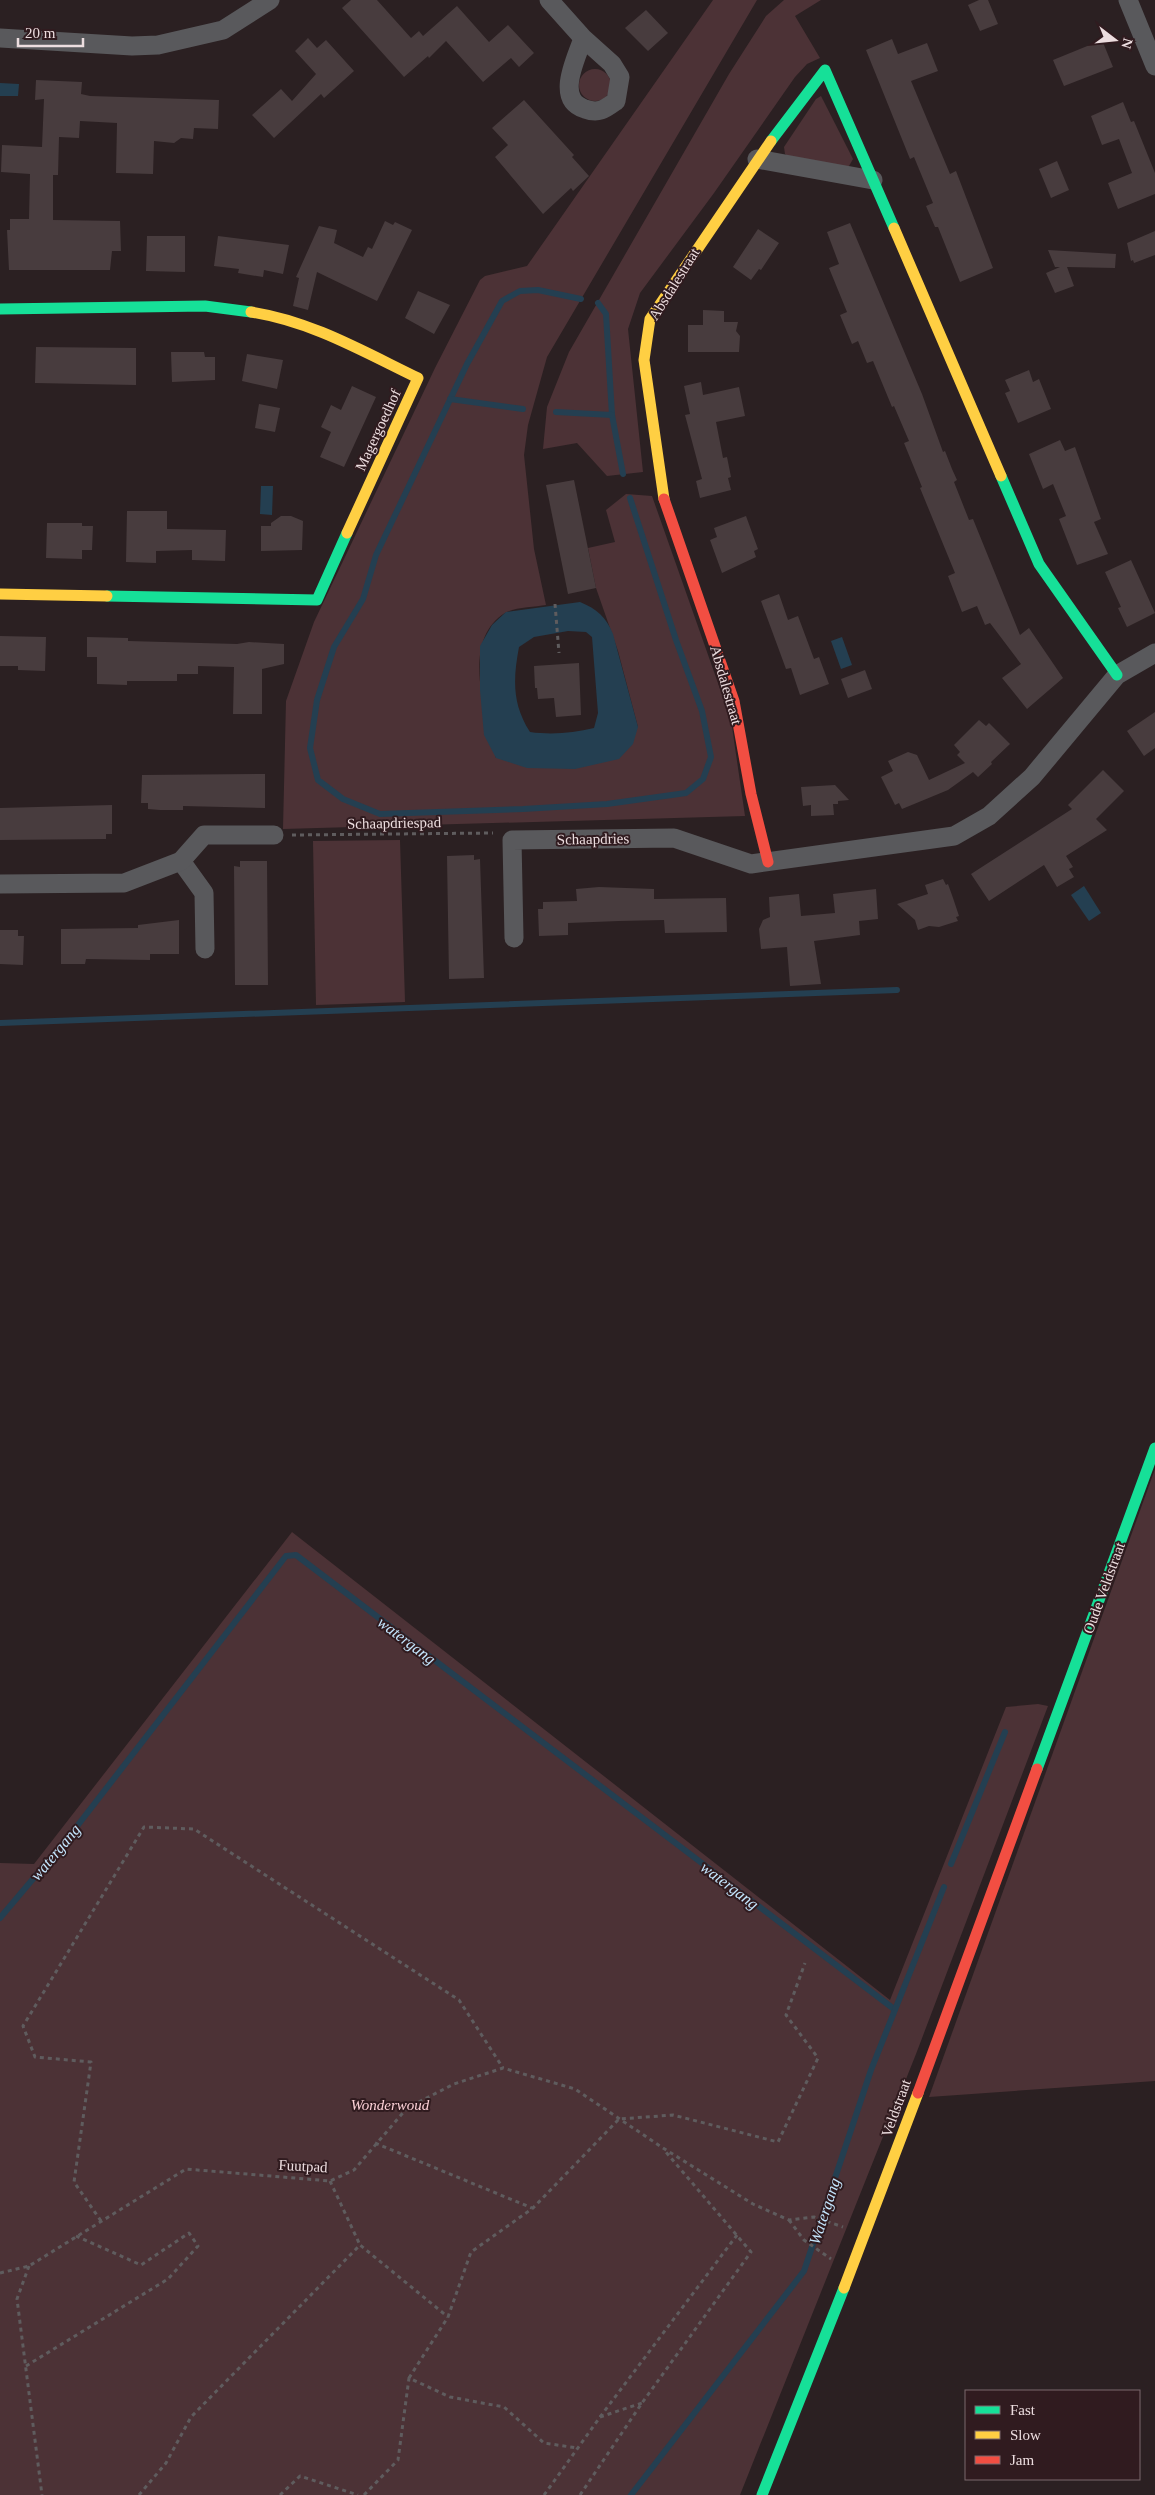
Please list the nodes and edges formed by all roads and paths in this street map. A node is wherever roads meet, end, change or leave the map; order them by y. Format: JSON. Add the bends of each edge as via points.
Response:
{"nodes":[{"id":1,"x":270,"y":0,"type":"edge"},
{"id":2,"x":549,"y":0,"type":"edge"},
{"id":3,"x":1128,"y":0,"type":"edge"},
{"id":4,"x":0,"y":38,"type":"edge"},
{"id":5,"x":583,"y":38,"type":"dead end"},
{"id":6,"x":1155,"y":66,"type":"edge"},
{"id":7,"x":757,"y":158,"type":"junction"},
{"id":8,"x":873,"y":180,"type":"junction"},
{"id":9,"x":0,"y":309,"type":"edge"},
{"id":10,"x":0,"y":594,"type":"edge"},
{"id":11,"x":555,"y":604,"type":"dead end"},
{"id":12,"x":559,"y":653,"type":"dead end"},
{"id":13,"x":1155,"y":654,"type":"edge"},
{"id":14,"x":1117,"y":675,"type":"junction"},
{"id":15,"x":274,"y":836,"type":"joint"},
{"id":16,"x":512,"y":840,"type":"junction"},
{"id":17,"x":181,"y":861,"type":"junction"},
{"id":18,"x":768,"y":862,"type":"junction"},
{"id":19,"x":0,"y":884,"type":"edge"},
{"id":20,"x":514,"y":938,"type":"dead end"},
{"id":21,"x":205,"y":949,"type":"dead end"},
{"id":22,"x":1155,"y":1448,"type":"edge"},
{"id":23,"x":1053,"y":1729,"type":"joint"},
{"id":24,"x":804,"y":1963,"type":"dead end"},
{"id":25,"x":503,"y":2068,"type":"junction"},
{"id":26,"x":619,"y":2119,"type":"junction"},
{"id":27,"x":376,"y":2143,"type":"junction"},
{"id":28,"x":663,"y":2148,"type":"junction"},
{"id":29,"x":330,"y":2181,"type":"junction"},
{"id":30,"x":533,"y":2208,"type":"junction"},
{"id":31,"x":790,"y":2220,"type":"junction"},
{"id":32,"x":101,"y":2221,"type":"junction"},
{"id":33,"x":835,"y":2224,"type":"dead end"},
{"id":34,"x":737,"y":2235,"type":"junction"},
{"id":35,"x":76,"y":2236,"type":"junction"},
{"id":36,"x":360,"y":2245,"type":"junction"},
{"id":37,"x":825,"y":2256,"type":"dead end"},
{"id":38,"x":29,"y":2266,"type":"junction"},
{"id":39,"x":0,"y":2273,"type":"edge"},
{"id":40,"x":448,"y":2317,"type":"junction"},
{"id":41,"x":26,"y":2366,"type":"junction"},
{"id":42,"x":409,"y":2378,"type":"junction"},
{"id":43,"x":642,"y":2403,"type":"junction"},
{"id":44,"x":600,"y":2417,"type":"junction"},
{"id":45,"x":576,"y":2448,"type":"junction"},
{"id":46,"x":42,"y":2495,"type":"edge"},
{"id":47,"x":139,"y":2495,"type":"edge"},
{"id":48,"x":280,"y":2495,"type":"edge"},
{"id":49,"x":358,"y":2495,"type":"edge"},
{"id":50,"x":364,"y":2495,"type":"edge"},
{"id":51,"x":544,"y":2495,"type":"edge"},
{"id":52,"x":580,"y":2495,"type":"edge"},
{"id":53,"x":762,"y":2495,"type":"edge"}],
"edges":[{"from":1,"to":4,"type":"street","via":[[223,30],[158,45]]},
{"from":2,"to":5,"type":"street"},
{"from":3,"to":6,"type":"street"},
{"from":7,"to":8,"type":"street"},
{"from":7,"to":8,"type":"street","name":"Absdalestraat","via":[[826,70]]},
{"from":7,"to":18,"type":"street","name":"Absdalestraat","via":[[650,319],[644,360],[664,499],[734,702]]},
{"from":8,"to":14,"type":"street","name":"Absdalestraat","via":[[1039,564]]},
{"from":9,"to":10,"type":"street","name":"Magergoedhof","via":[[204,306],[270,315],[316,329],[418,378],[317,600]]},
{"from":11,"to":12,"type":"path"},
{"from":13,"to":14,"type":"street"},
{"from":14,"to":18,"type":"street","via":[[1032,777],[989,816],[954,836]]},
{"from":15,"to":16,"type":"path","name":"Schaapdriespad","via":[[503,833]]},
{"from":15,"to":17,"type":"street","via":[[204,835]]},
{"from":16,"to":18,"type":"street","name":"Schaapdries","via":[[674,838],[751,864]]},
{"from":16,"to":20,"type":"street"},
{"from":17,"to":19,"type":"street","via":[[124,883]]},
{"from":17,"to":21,"type":"street","via":[[204,893]]},
{"from":22,"to":23,"type":"street","name":"Oude Veldstraat"},
{"from":23,"to":53,"type":"street","name":"Veldstraat","via":[[868,2228]]},
{"from":24,"to":26,"type":"path","via":[[786,2015],[818,2058],[778,2142],[673,2115]]},
{"from":25,"to":26,"type":"path","via":[[575,2089]]},
{"from":25,"to":27,"type":"path","name":"Fuutpad","via":[[454,2084],[407,2108]]},
{"from":25,"to":32,"type":"path","via":[[459,2000],[194,1829],[144,1827],[23,2026],[35,2057],[91,2062],[74,2182]]},
{"from":26,"to":28,"type":"path"},
{"from":26,"to":30,"type":"path"},
{"from":27,"to":29,"type":"path","name":"Fuutpad","via":[[354,2170]]},
{"from":27,"to":30,"type":"path"},
{"from":28,"to":31,"type":"path","via":[[753,2204]]},
{"from":28,"to":34,"type":"path"},
{"from":29,"to":32,"type":"path","name":"Fuutpad","via":[[186,2169]]},
{"from":29,"to":36,"type":"path"},
{"from":30,"to":40,"type":"path","via":[[472,2252]]},
{"from":31,"to":33,"type":"path","via":[[814,2217]]},
{"from":31,"to":37,"type":"path","via":[[804,2240]]},
{"from":32,"to":35,"type":"path","name":"Fuutpad"},
{"from":34,"to":43,"type":"path","via":[[751,2252]]},
{"from":34,"to":44,"type":"path"},
{"from":35,"to":38,"type":"path","name":"Fuutpad"},
{"from":35,"to":41,"type":"path","via":[[141,2265],[190,2233],[198,2246],[168,2280]]},
{"from":36,"to":40,"type":"path"},
{"from":36,"to":47,"type":"path","via":[[190,2417],[166,2462]]},
{"from":38,"to":39,"type":"path","name":"Fuutpad"},
{"from":38,"to":41,"type":"path","via":[[18,2300]]},
{"from":40,"to":42,"type":"path"},
{"from":41,"to":46,"type":"path"},
{"from":42,"to":45,"type":"path","via":[[450,2397],[504,2407],[544,2444]]},
{"from":42,"to":50,"type":"path","via":[[398,2460]]},
{"from":43,"to":44,"type":"path"},
{"from":43,"to":52,"type":"path"},
{"from":44,"to":45,"type":"path"},
{"from":45,"to":51,"type":"path"},
{"from":48,"to":49,"type":"path","via":[[300,2476]]}]}
